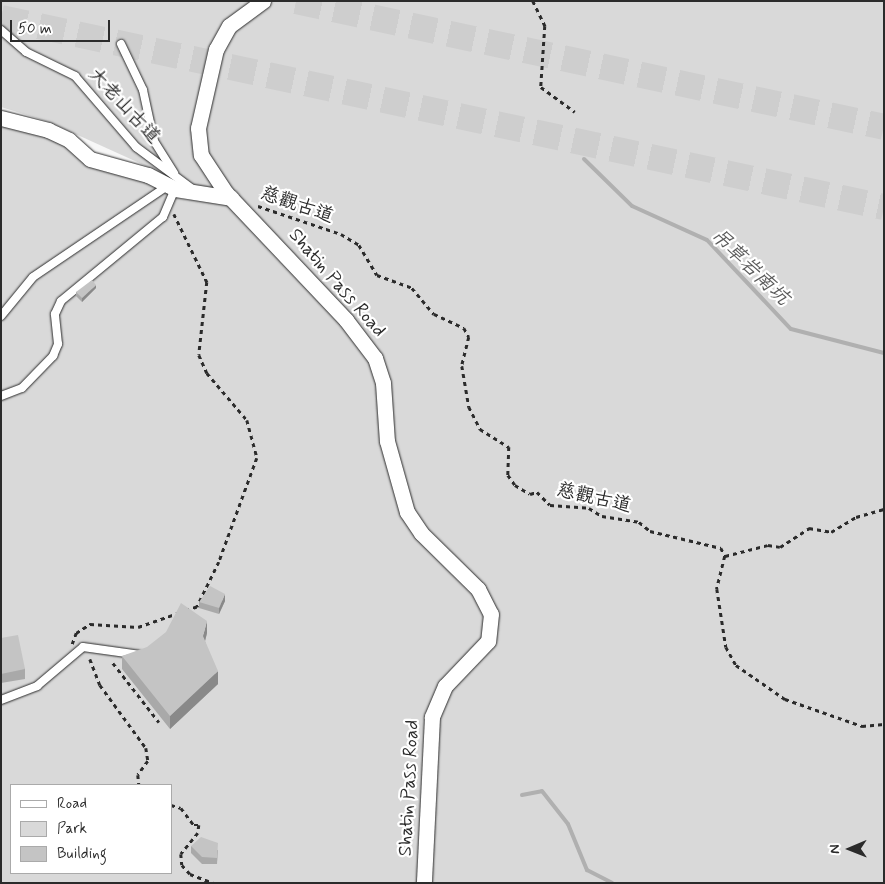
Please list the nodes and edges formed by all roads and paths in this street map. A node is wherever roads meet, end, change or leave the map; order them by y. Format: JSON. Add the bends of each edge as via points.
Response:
{"nodes":[{"id":1,"x":263,"y":1,"type":"edge"},
{"id":2,"x":533,"y":1,"type":"edge"},
{"id":3,"x":1,"y":30,"type":"edge"},
{"id":4,"x":121,"y":44,"type":"dead end"},
{"id":5,"x":575,"y":112,"type":"dead end"},
{"id":6,"x":1,"y":118,"type":"edge"},
{"id":7,"x":174,"y":184,"type":"junction"},
{"id":8,"x":231,"y":198,"type":"junction"},
{"id":9,"x":170,"y":206,"type":"junction"},
{"id":10,"x":1,"y":316,"type":"edge"},
{"id":11,"x":1,"y":396,"type":"edge"},
{"id":12,"x":884,"y":509,"type":"edge"},
{"id":13,"x":725,"y":556,"type":"junction"},
{"id":14,"x":144,"y":655,"type":"edge"},
{"id":15,"x":72,"y":656,"type":"junction"},
{"id":16,"x":95,"y":658,"type":"dead end"},
{"id":17,"x":90,"y":659,"type":"junction"},
{"id":18,"x":107,"y":660,"type":"dead end"},
{"id":19,"x":1,"y":700,"type":"edge"},
{"id":20,"x":159,"y":722,"type":"dead end"},
{"id":21,"x":884,"y":724,"type":"edge"},
{"id":22,"x":139,"y":784,"type":"edge"},
{"id":23,"x":172,"y":805,"type":"edge"},
{"id":24,"x":214,"y":883,"type":"edge"},
{"id":25,"x":424,"y":883,"type":"edge"}],
"edges":[{"from":1,"to":8,"type":"street","name":"Shatin Pass Road","via":[[237,19],[221,38],[198,128],[201,155]]},
{"from":2,"to":5,"type":"path","via":[[545,26],[541,87]]},
{"from":3,"to":7,"type":"lane","name":"大老山古道","via":[[26,52],[75,76],[136,147]]},
{"from":4,"to":7,"type":"lane","via":[[143,90],[154,140]]},
{"from":6,"to":7,"type":"street","via":[[48,130],[69,140],[90,159]]},
{"from":7,"to":8,"type":"street"},
{"from":7,"to":9,"type":"lane"},
{"from":7,"to":10,"type":"lane","via":[[33,277]]},
{"from":8,"to":13,"type":"path","name":"慈觀古道","via":[[341,234],[359,245],[377,275],[412,288],[434,314],[464,328],[469,337],[462,366],[470,407],[480,429],[509,447],[508,476],[516,485],[530,494],[537,492],[550,505],[590,508],[602,516],[640,522],[650,531],[721,548]]},
{"from":8,"to":25,"type":"street","name":"Shatin Pass Road","via":[[346,320],[375,358],[384,383],[387,441],[408,512],[421,533],[478,589],[490,609],[488,641],[445,686],[432,717]]},
{"from":9,"to":11,"type":"lane","via":[[61,301],[55,314],[58,344],[53,356],[22,388]]},
{"from":9,"to":15,"type":"path","via":[[206,282],[199,355],[207,373],[246,420],[257,458],[219,562],[197,607],[145,626],[90,624],[76,633]]},
{"from":12,"to":13,"type":"path","via":[[840,524],[831,532],[809,528],[780,547],[768,545]]},
{"from":13,"to":21,"type":"path","via":[[717,589],[726,647],[736,665],[785,699],[862,726]]},
{"from":14,"to":15,"type":"lane","via":[[89,646]]},
{"from":15,"to":17,"type":"path"},
{"from":15,"to":19,"type":"lane","via":[[37,686]]},
{"from":16,"to":17,"type":"path"},
{"from":17,"to":22,"type":"path","via":[[100,685],[146,748],[148,761],[138,775]]},
{"from":18,"to":20,"type":"path","via":[[114,663]]},
{"from":23,"to":24,"type":"path","via":[[181,808],[194,825],[199,825],[198,833],[181,854],[182,865],[190,874]]}]}
